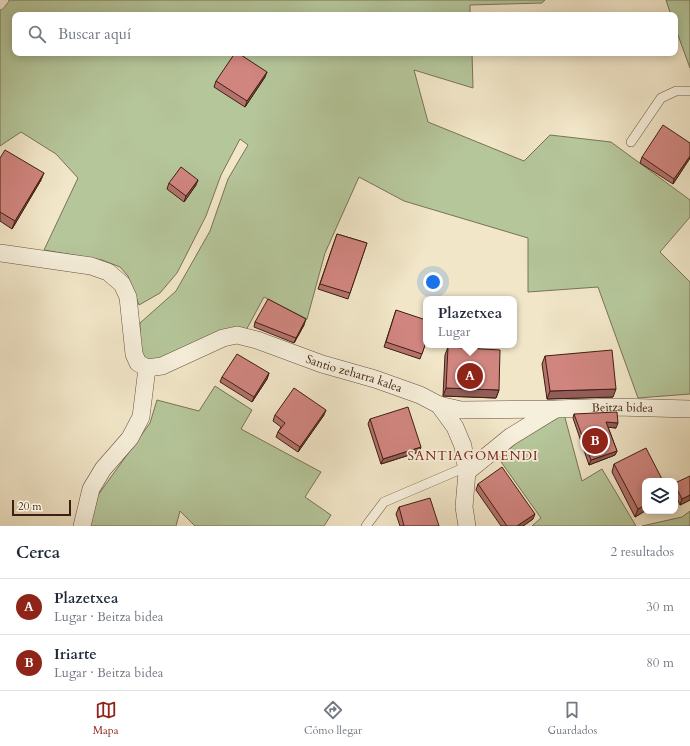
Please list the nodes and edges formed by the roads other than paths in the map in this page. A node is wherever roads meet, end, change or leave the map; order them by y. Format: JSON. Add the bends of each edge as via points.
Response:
{"nodes":[{"id":1,"x":4,"y":0,"type":"edge"},
{"id":2,"x":0,"y":5,"type":"edge"},
{"id":3,"x":690,"y":91,"type":"edge"},
{"id":4,"x":631,"y":142,"type":"dead end"},
{"id":5,"x":0,"y":253,"type":"edge"},
{"id":6,"x":147,"y":368,"type":"junction"},
{"id":7,"x":439,"y":405,"type":"junction"},
{"id":8,"x":555,"y":409,"type":"junction"},
{"id":9,"x":690,"y":409,"type":"edge"},
{"id":10,"x":466,"y":470,"type":"junction"},
{"id":11,"x":82,"y":526,"type":"edge"},
{"id":12,"x":366,"y":526,"type":"edge"},
{"id":13,"x":467,"y":526,"type":"edge"}],
"edges":[{"from":1,"to":2,"type":"lane"},
{"from":3,"to":4,"type":"lane","via":[[676,91],[661,98]]},
{"from":5,"to":6,"type":"street","via":[[91,266],[108,272],[122,284],[128,297],[134,354],[138,363]]},
{"from":6,"to":7,"type":"street","name":"Santio zeharra kalea","via":[[162,366],[223,338],[237,335],[375,379],[420,395]]},
{"from":6,"to":11,"type":"street","via":[[141,417],[130,438],[103,469],[91,489]]},
{"from":7,"to":8,"type":"street","name":"Beitza bidea","via":[[461,410]]},
{"from":7,"to":10,"type":"street","name":"Santio zeharra kalea","via":[[455,427],[463,446]]},
{"from":8,"to":9,"type":"street","name":"Beitza bidea"},
{"from":8,"to":10,"type":"street","via":[[510,437]]},
{"from":10,"to":12,"type":"lane","via":[[384,502]]},
{"from":10,"to":13,"type":"street","name":"Santio zeharra kalea","via":[[464,507]]}]}
